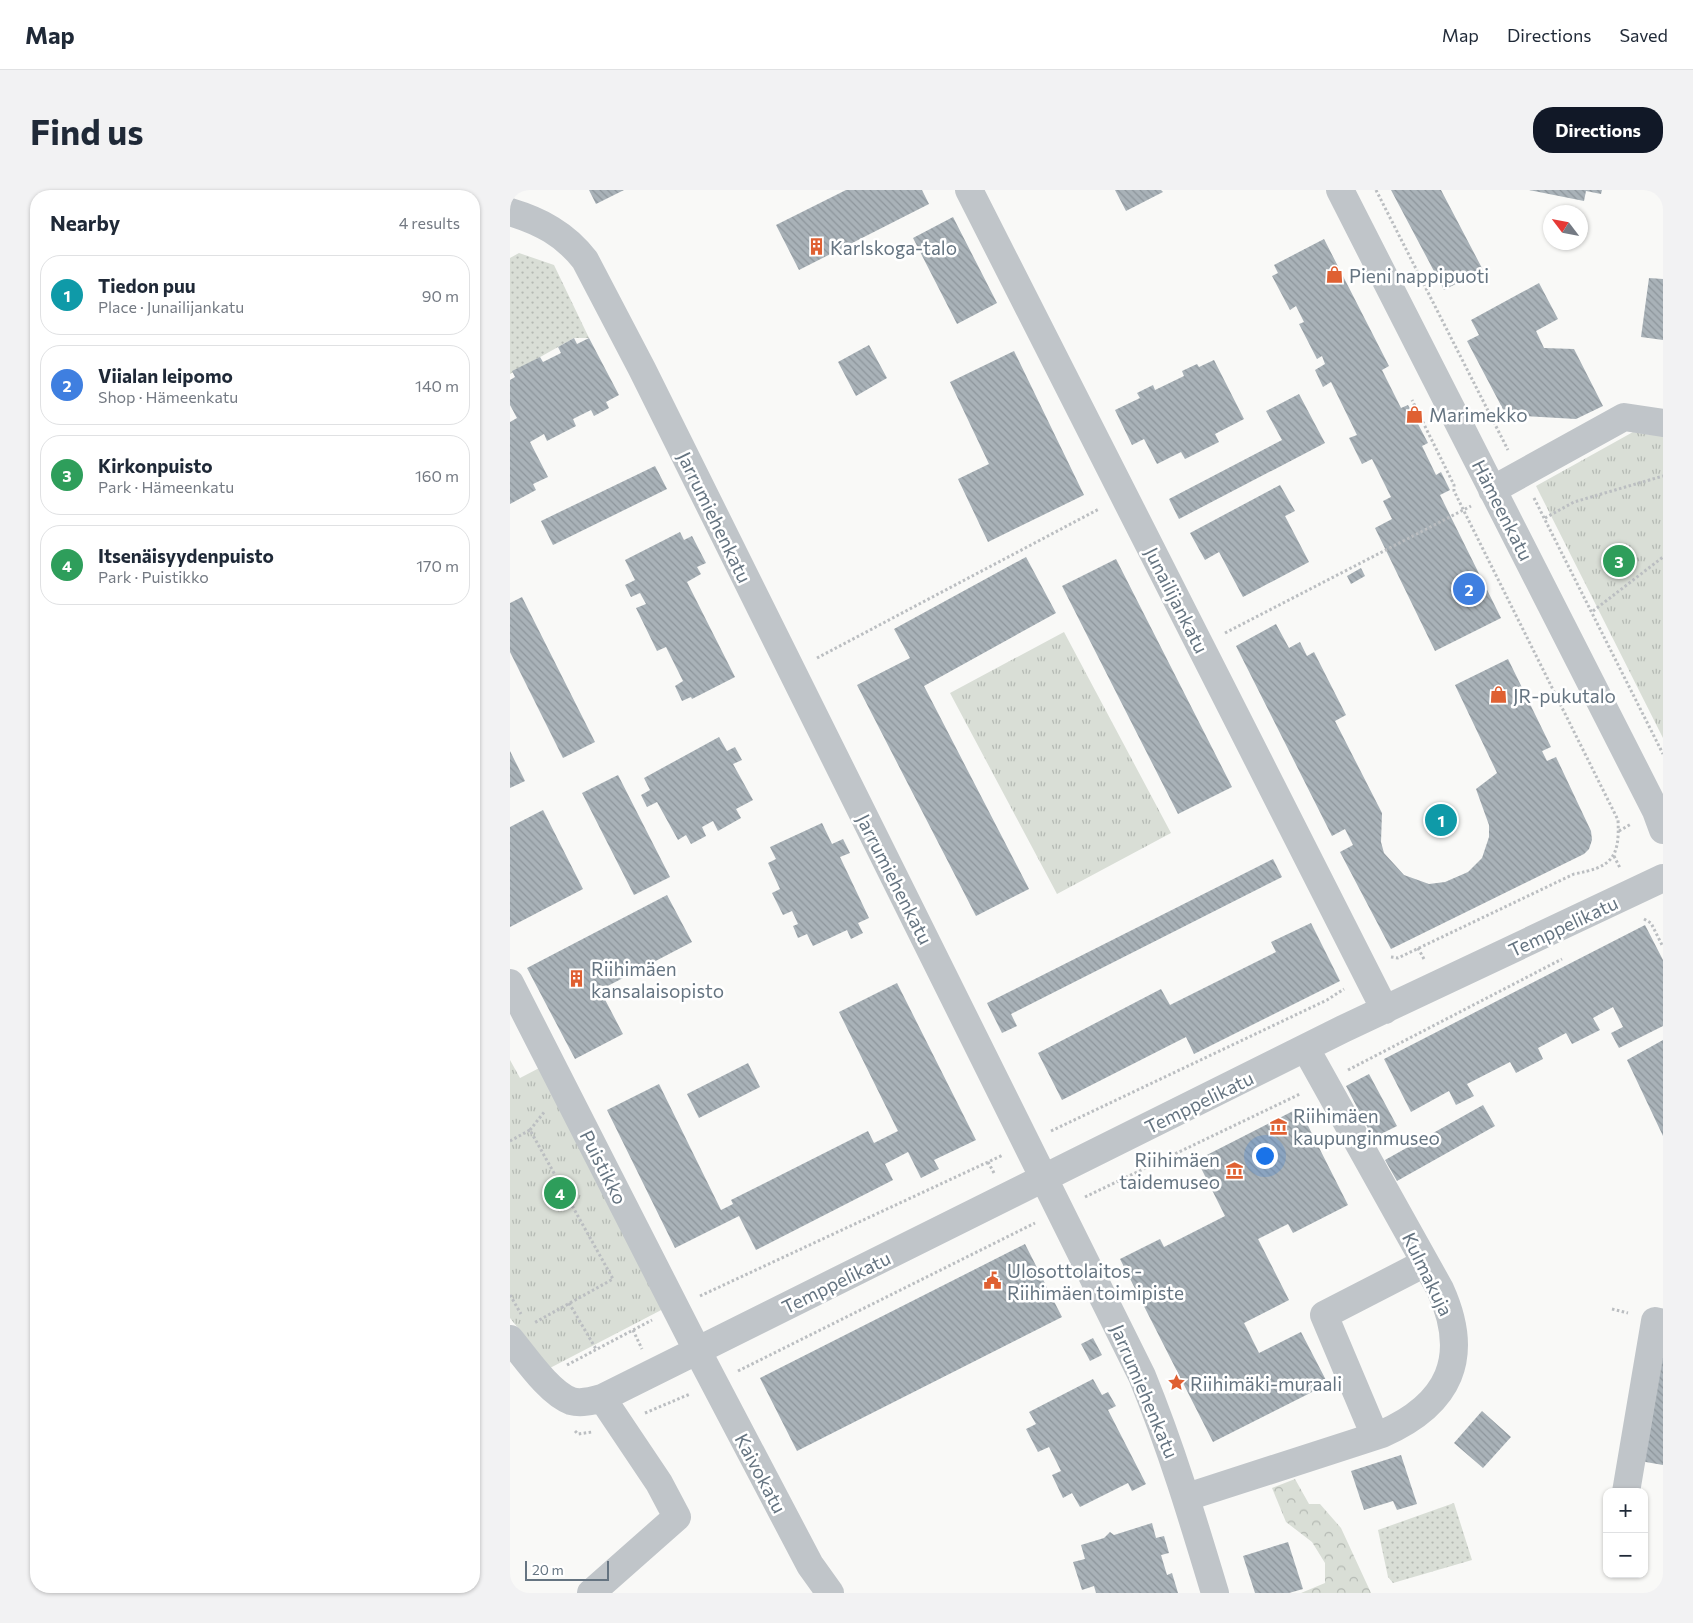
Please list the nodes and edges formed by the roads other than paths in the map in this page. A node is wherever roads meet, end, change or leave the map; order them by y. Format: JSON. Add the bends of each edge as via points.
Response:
{"nodes":[{"id":1,"x":969,"y":190,"type":"edge"},
{"id":2,"x":1340,"y":190,"type":"edge"},
{"id":3,"x":510,"y":212,"type":"edge"},
{"id":4,"x":1663,"y":423,"type":"edge"},
{"id":5,"x":1492,"y":490,"type":"junction"},
{"id":6,"x":1663,"y":830,"type":"edge"},
{"id":7,"x":1663,"y":878,"type":"edge"},
{"id":8,"x":510,"y":983,"type":"edge"},
{"id":9,"x":1385,"y":1010,"type":"junction"},
{"id":10,"x":1306,"y":1049,"type":"junction"},
{"id":11,"x":1044,"y":1179,"type":"junction"},
{"id":12,"x":1425,"y":1263,"type":"junction"},
{"id":13,"x":1663,"y":1323,"type":"edge"},
{"id":14,"x":520,"y":1328,"type":"edge"},
{"id":15,"x":697,"y":1350,"type":"junction"},
{"id":16,"x":602,"y":1398,"type":"junction"},
{"id":17,"x":1375,"y":1436,"type":"junction"},
{"id":18,"x":1627,"y":1488,"type":"edge"},
{"id":19,"x":1187,"y":1497,"type":"junction"},
{"id":20,"x":590,"y":1593,"type":"edge"},
{"id":21,"x":830,"y":1593,"type":"edge"},
{"id":22,"x":1215,"y":1593,"type":"edge"}],
"edges":[{"from":1,"to":9,"type":"street","name":"Junailijankatu"},
{"from":2,"to":5,"type":"street","name":"Hämeenkatu"},
{"from":3,"to":11,"type":"street","name":"Jarrumiehenkatu","via":[[538,220],[575,246],[585,260]]},
{"from":4,"to":5,"type":"street","via":[[1624,417]]},
{"from":5,"to":6,"type":"street","name":"Hämeenkatu"},
{"from":7,"to":9,"type":"street","name":"Temppelikatu","via":[[1638,906],[1436,984]]},
{"from":8,"to":15,"type":"street","name":"Puistikko"},
{"from":9,"to":10,"type":"street","name":"Temppelikatu"},
{"from":10,"to":11,"type":"street","name":"Temppelikatu"},
{"from":10,"to":12,"type":"street","name":"Kulmakuja"},
{"from":11,"to":15,"type":"street","name":"Temppelikatu"},
{"from":11,"to":19,"type":"street","name":"Jarrumiehenkatu","via":[[1142,1376]]},
{"from":12,"to":17,"type":"street","name":"Kulmakuja","via":[[1440,1288],[1452,1319],[1454,1360],[1446,1382],[1425,1410],[1406,1423]]},
{"from":12,"to":17,"type":"street","via":[[1324,1315]]},
{"from":13,"to":18,"type":"street","via":[[1655,1321]]},
{"from":14,"to":16,"type":"street","via":[[548,1383],[572,1401]]},
{"from":15,"to":16,"type":"street","name":"Temppelikatu"},
{"from":15,"to":21,"type":"street","name":"Kaivokatu","via":[[810,1565]]},
{"from":16,"to":20,"type":"street","via":[[659,1483],[677,1517]]},
{"from":17,"to":19,"type":"street","name":"Kulmakuja"},
{"from":19,"to":22,"type":"street","name":"Jarrumiehenkatu"}]}
